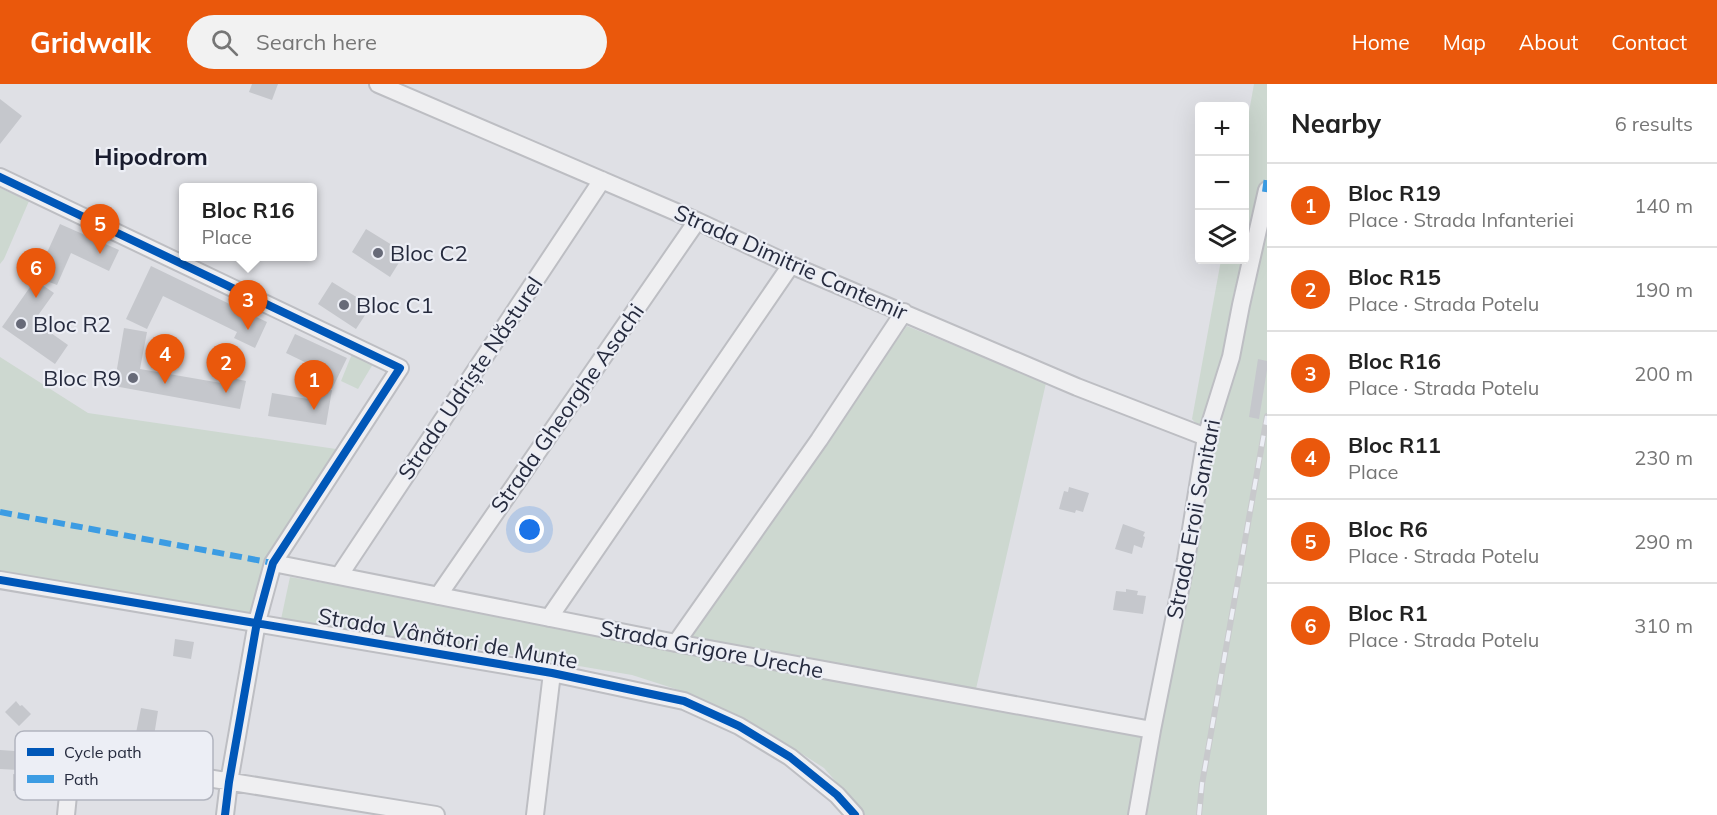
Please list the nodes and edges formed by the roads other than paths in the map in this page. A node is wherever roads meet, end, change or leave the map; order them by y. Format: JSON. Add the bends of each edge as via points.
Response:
{"nodes":[{"id":1,"x":378,"y":84,"type":"edge"},
{"id":2,"x":0,"y":177,"type":"edge"},
{"id":3,"x":602,"y":180,"type":"junction"},
{"id":4,"x":1267,"y":190,"type":"edge"},
{"id":5,"x":697,"y":221,"type":"junction"},
{"id":6,"x":791,"y":264,"type":"junction"},
{"id":7,"x":904,"y":312,"type":"junction"},
{"id":8,"x":1206,"y":437,"type":"junction"},
{"id":9,"x":273,"y":563,"type":"junction"},
{"id":10,"x":339,"y":576,"type":"junction"},
{"id":11,"x":0,"y":580,"type":"edge"},
{"id":12,"x":438,"y":596,"type":"junction"},
{"id":13,"x":549,"y":618,"type":"junction"},
{"id":14,"x":256,"y":622,"type":"junction"},
{"id":15,"x":676,"y":643,"type":"junction"},
{"id":16,"x":552,"y":673,"type":"junction"},
{"id":17,"x":1152,"y":730,"type":"junction"},
{"id":18,"x":213,"y":779,"type":"edge"},
{"id":19,"x":230,"y":782,"type":"junction"},
{"id":20,"x":68,"y":800,"type":"edge"},
{"id":21,"x":66,"y":815,"type":"edge"},
{"id":22,"x":225,"y":815,"type":"edge"},
{"id":23,"x":436,"y":815,"type":"edge"},
{"id":24,"x":535,"y":815,"type":"edge"},
{"id":25,"x":855,"y":815,"type":"edge"},
{"id":26,"x":1137,"y":815,"type":"edge"}],
"edges":[{"from":1,"to":3,"type":"street","name":"Strada Dimitrie Cantemir"},
{"from":2,"to":9,"type":"street","via":[[400,368]]},
{"from":3,"to":5,"type":"street","name":"Strada Dimitrie Cantemir"},
{"from":3,"to":10,"type":"street","name":"Strada Udriște Năsturel"},
{"from":4,"to":8,"type":"street","name":"Strada Eroii Sanitari","via":[[1232,357]]},
{"from":5,"to":6,"type":"street","name":"Strada Dimitrie Cantemir"},
{"from":5,"to":12,"type":"street","name":"Strada Gheorghe Asachi"},
{"from":6,"to":7,"type":"street","name":"Strada Dimitrie Cantemir"},
{"from":6,"to":13,"type":"street"},
{"from":7,"to":8,"type":"street","name":"Strada Dimitrie Cantemir","via":[[1077,387]]},
{"from":7,"to":15,"type":"street"},
{"from":8,"to":17,"type":"street","name":"Strada Eroii Sanitari"},
{"from":9,"to":10,"type":"street","name":"Strada Grigore Ureche"},
{"from":9,"to":14,"type":"street"},
{"from":10,"to":12,"type":"street","name":"Strada Grigore Ureche"},
{"from":11,"to":14,"type":"street","name":"Strada Vânători de Munte"},
{"from":12,"to":13,"type":"street","name":"Strada Grigore Ureche"},
{"from":13,"to":15,"type":"street","name":"Strada Grigore Ureche"},
{"from":14,"to":16,"type":"street","name":"Strada Vânători de Munte"},
{"from":14,"to":19,"type":"street"},
{"from":15,"to":17,"type":"street","name":"Strada Grigore Ureche"},
{"from":16,"to":24,"type":"street"},
{"from":16,"to":25,"type":"street","name":"Strada Vânători de Munte","via":[[684,702],[739,726],[790,757]]},
{"from":17,"to":26,"type":"street","name":"Strada Eroii Sanitari"},
{"from":18,"to":19,"type":"street"},
{"from":19,"to":22,"type":"street"},
{"from":19,"to":23,"type":"street"},
{"from":20,"to":21,"type":"street"}]}
